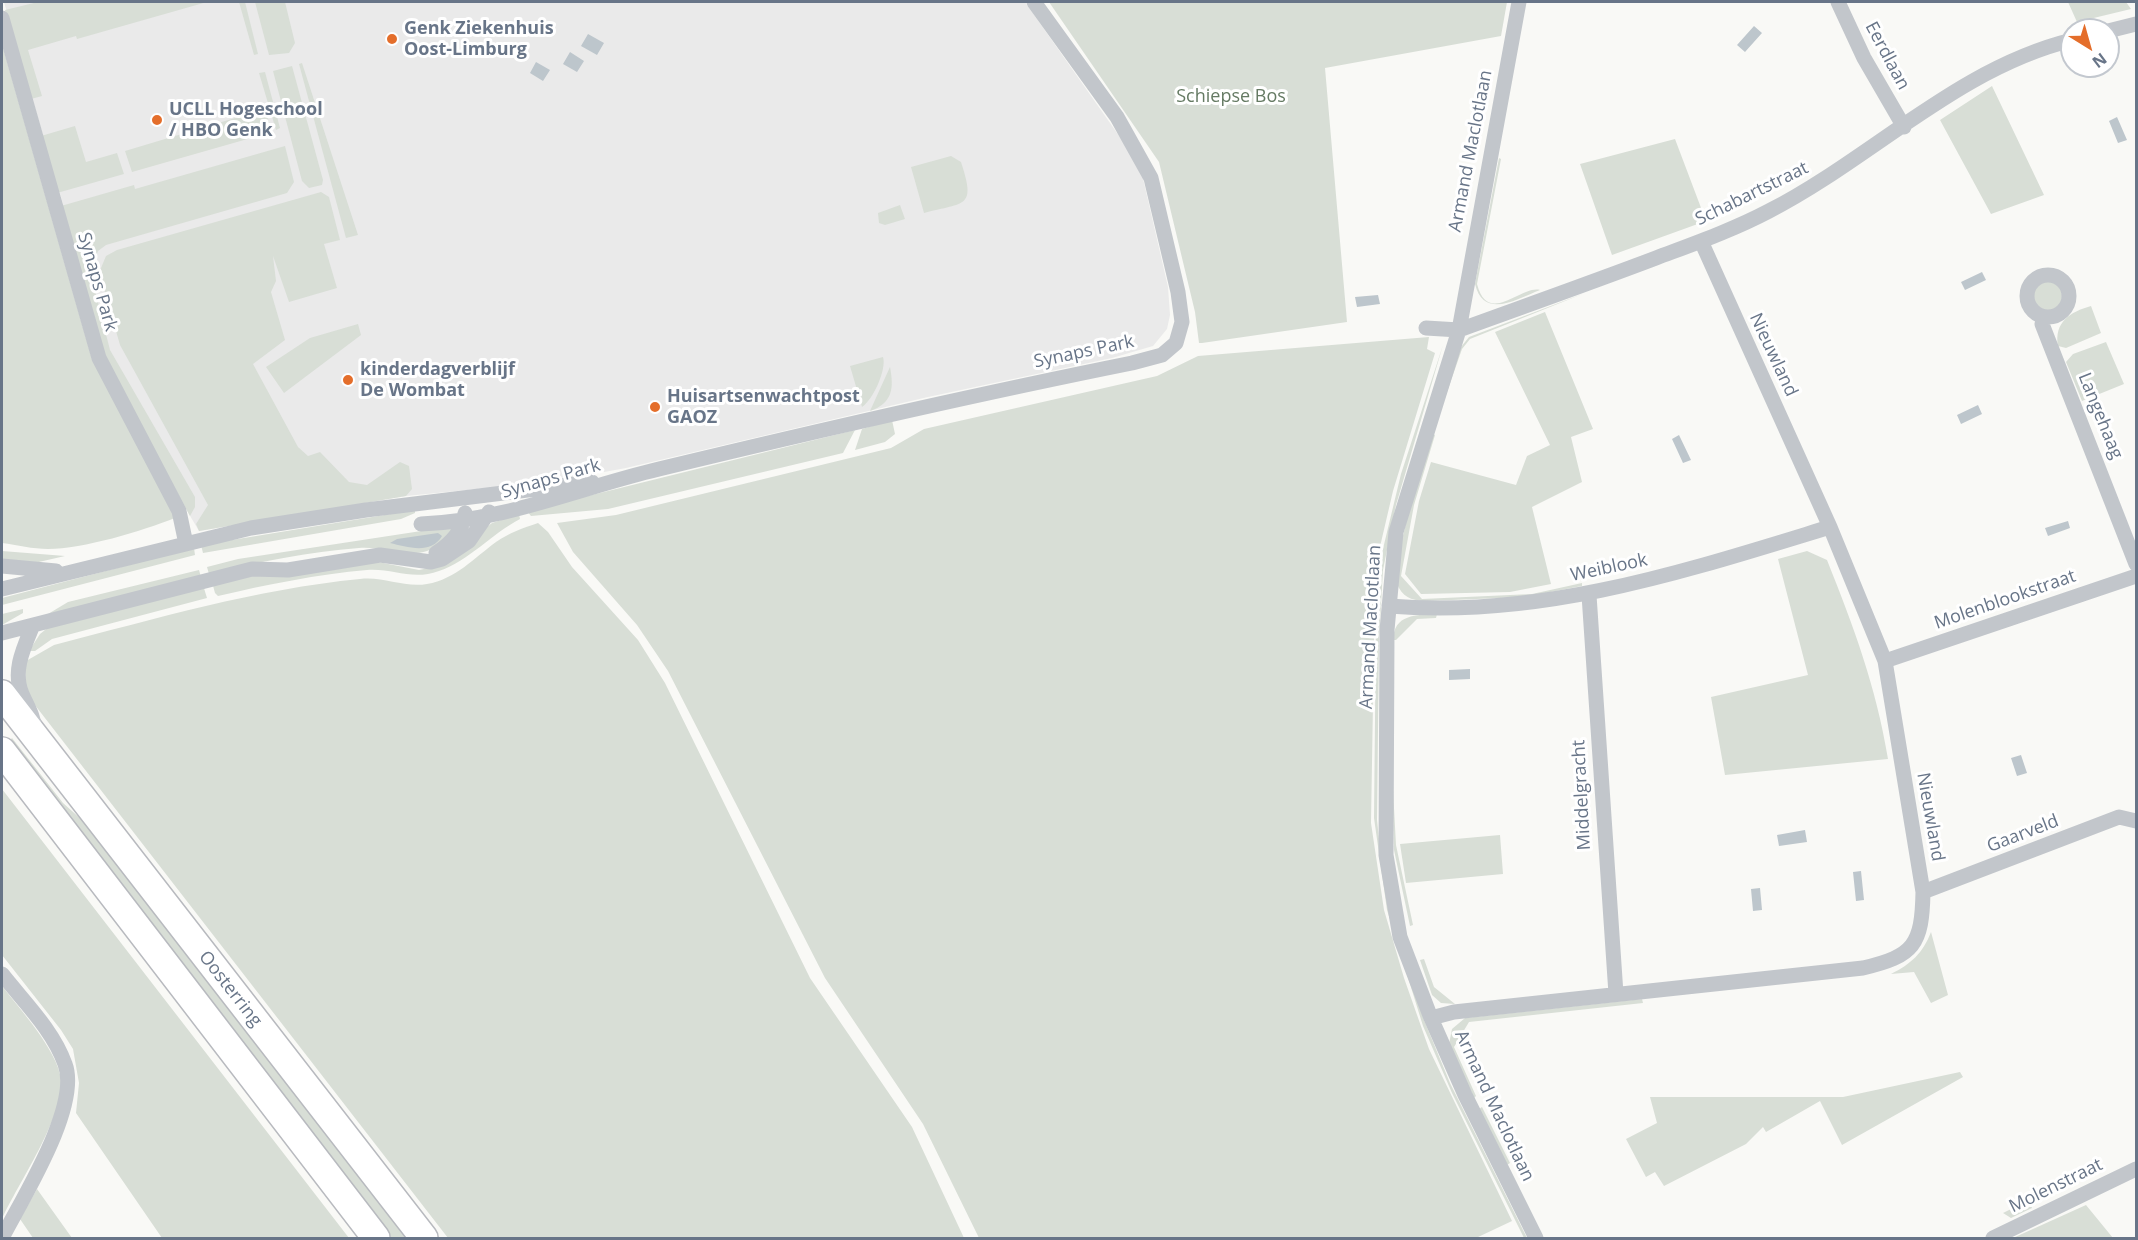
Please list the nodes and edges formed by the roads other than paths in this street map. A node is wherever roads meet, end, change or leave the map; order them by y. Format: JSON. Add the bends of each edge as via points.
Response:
{"nodes":[{"id":1,"x":1034,"y":2,"type":"edge"},
{"id":2,"x":1519,"y":2,"type":"edge"},
{"id":3,"x":1838,"y":2,"type":"edge"},
{"id":4,"x":2,"y":18,"type":"edge"},
{"id":5,"x":2136,"y":24,"type":"edge"},
{"id":6,"x":2120,"y":29,"type":"edge"},
{"id":7,"x":2060,"y":43,"type":"edge"},
{"id":8,"x":1904,"y":127,"type":"junction"},
{"id":9,"x":1701,"y":241,"type":"junction"},
{"id":10,"x":2044,"y":318,"type":"dead end"},
{"id":11,"x":1426,"y":328,"type":"dead end"},
{"id":12,"x":1459,"y":330,"type":"junction"},
{"id":13,"x":624,"y":477,"type":"junction"},
{"id":14,"x":494,"y":493,"type":"junction"},
{"id":15,"x":465,"y":498,"type":"junction"},
{"id":16,"x":487,"y":517,"type":"junction"},
{"id":17,"x":464,"y":520,"type":"junction"},
{"id":18,"x":421,"y":524,"type":"dead end"},
{"id":19,"x":1830,"y":527,"type":"junction"},
{"id":20,"x":186,"y":544,"type":"junction"},
{"id":21,"x":422,"y":561,"type":"junction"},
{"id":22,"x":2136,"y":564,"type":"edge"},
{"id":23,"x":2,"y":566,"type":"edge"},
{"id":24,"x":71,"y":572,"type":"junction"},
{"id":25,"x":2136,"y":576,"type":"edge"},
{"id":26,"x":2,"y":589,"type":"edge"},
{"id":27,"x":1589,"y":595,"type":"junction"},
{"id":28,"x":1389,"y":606,"type":"junction"},
{"id":29,"x":33,"y":625,"type":"junction"},
{"id":30,"x":2,"y":633,"type":"edge"},
{"id":31,"x":1885,"y":660,"type":"junction"},
{"id":32,"x":2,"y":694,"type":"edge"},
{"id":33,"x":37,"y":739,"type":"junction"},
{"id":34,"x":2,"y":752,"type":"edge"},
{"id":35,"x":2136,"y":821,"type":"edge"},
{"id":36,"x":1923,"y":892,"type":"junction"},
{"id":37,"x":2,"y":974,"type":"edge"},
{"id":38,"x":1616,"y":994,"type":"junction"},
{"id":39,"x":1431,"y":1018,"type":"junction"},
{"id":40,"x":2136,"y":1169,"type":"edge"},
{"id":41,"x":2,"y":1238,"type":"edge"},
{"id":42,"x":376,"y":1239,"type":"edge"},
{"id":43,"x":424,"y":1239,"type":"edge"},
{"id":44,"x":1536,"y":1239,"type":"edge"},
{"id":45,"x":1993,"y":1239,"type":"edge"}],
"edges":[{"from":1,"to":13,"type":"street","name":"Synaps Park","via":[[1117,117],[1150,178],[1178,292],[1181,346],[1132,363],[907,409]]},
{"from":2,"to":12,"type":"street","name":"Armand Maclotlaan"},
{"from":3,"to":8,"type":"street","name":"Eerdlaan","via":[[1864,58]]},
{"from":4,"to":20,"type":"street","name":"Synaps Park","via":[[99,358],[179,511]]},
{"from":5,"to":6,"type":"street"},
{"from":7,"to":8,"type":"street","name":"Schabartstraat","via":[[1978,76]]},
{"from":8,"to":9,"type":"street","name":"Schabartstraat","via":[[1825,180],[1767,212]]},
{"from":9,"to":12,"type":"street","name":"Schabartstraat"},
{"from":9,"to":19,"type":"street","name":"Nieuwland"},
{"from":10,"to":22,"type":"street","name":"Langehaag","via":[[2042,324]]},
{"from":11,"to":12,"type":"street","name":"Schabartstraat"},
{"from":12,"to":28,"type":"street","name":"Armand Maclotlaan","via":[[1396,532]]},
{"from":13,"to":14,"type":"street","name":"Synaps Park"},
{"from":13,"to":16,"type":"street","name":"Synaps Park"},
{"from":14,"to":15,"type":"street","name":"Synaps Park"},
{"from":14,"to":16,"type":"street","name":"Synaps Park"},
{"from":15,"to":17,"type":"street"},
{"from":15,"to":20,"type":"street","name":"Synaps Park","via":[[251,528]]},
{"from":16,"to":17,"type":"street"},
{"from":16,"to":21,"type":"street","name":"Synaps Park","via":[[469,541],[442,559]]},
{"from":17,"to":18,"type":"street"},
{"from":17,"to":21,"type":"street","via":[[447,546]]},
{"from":19,"to":27,"type":"street","name":"Weiblook"},
{"from":19,"to":31,"type":"street","name":"Nieuwland"},
{"from":20,"to":24,"type":"street"},
{"from":21,"to":29,"type":"street","name":"Synaps Park","via":[[380,555],[288,570],[252,568]]},
{"from":23,"to":24,"type":"street"},
{"from":24,"to":26,"type":"street"},
{"from":25,"to":31,"type":"street","name":"Molenblookstraat"},
{"from":27,"to":28,"type":"street","name":"Weiblook","via":[[1466,608]]},
{"from":27,"to":38,"type":"street","name":"Middelgracht"},
{"from":28,"to":39,"type":"street","name":"Armand Maclotlaan","via":[[1386,855],[1400,937]]},
{"from":29,"to":30,"type":"street","name":"Synaps Park"},
{"from":29,"to":33,"type":"street","name":"Oosterring","via":[[20,655],[17,679],[33,712]]},
{"from":31,"to":36,"type":"street","name":"Nieuwland"},
{"from":32,"to":33,"type":"highway","name":"Oosterring"},
{"from":33,"to":43,"type":"highway","name":"Oosterring"},
{"from":34,"to":42,"type":"highway","name":"Oosterring"},
{"from":35,"to":36,"type":"street","name":"Gaarveld","via":[[2119,817]]},
{"from":36,"to":38,"type":"street","name":"Nieuwland","via":[[1923,922],[1917,938],[1895,961],[1863,968]]},
{"from":37,"to":41,"type":"street","via":[[55,1042],[69,1081],[66,1105],[57,1128]]},
{"from":38,"to":39,"type":"street","name":"Nieuwland"},
{"from":39,"to":44,"type":"street","name":"Armand Maclotlaan"},
{"from":40,"to":45,"type":"street","name":"Molenstraat"}]}
